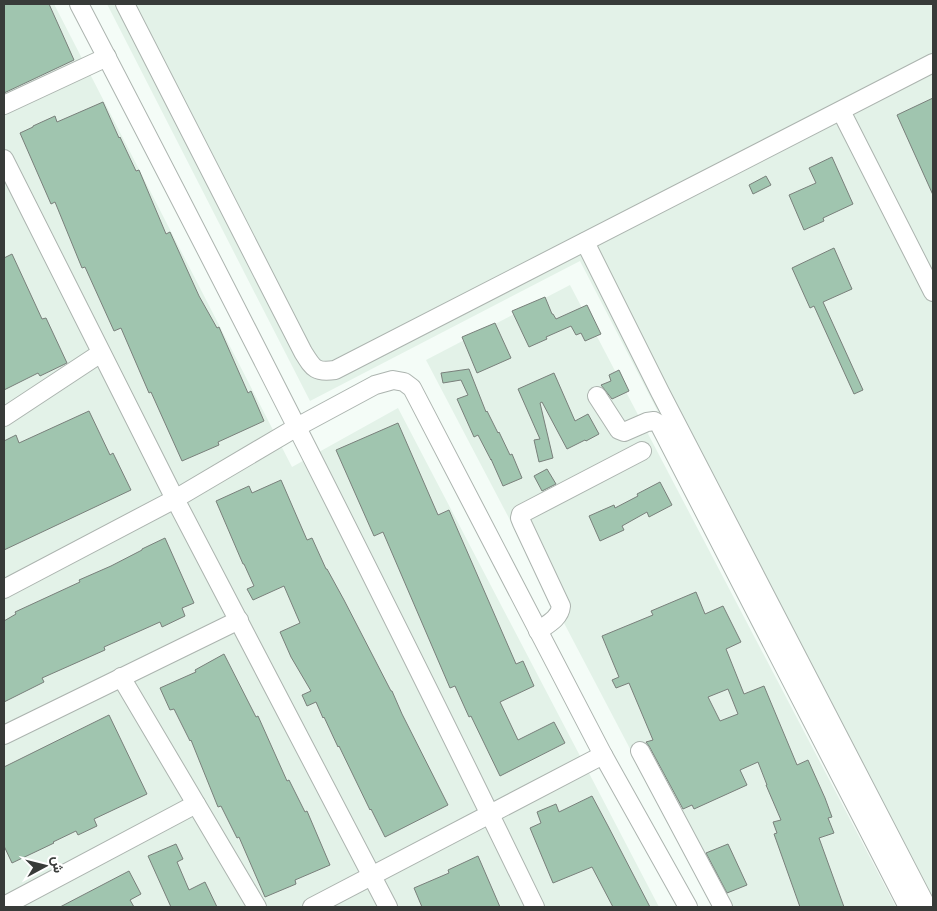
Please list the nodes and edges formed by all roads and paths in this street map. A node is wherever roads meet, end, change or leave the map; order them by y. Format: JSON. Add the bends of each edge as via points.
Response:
{"nodes":[{"id":1,"x":79,"y":4,"type":"edge"},
{"id":2,"x":125,"y":4,"type":"edge"},
{"id":3,"x":107,"y":57,"type":"junction"},
{"id":4,"x":933,"y":64,"type":"edge"},
{"id":5,"x":4,"y":105,"type":"edge"},
{"id":6,"x":841,"y":111,"type":"junction"},
{"id":7,"x":4,"y":160,"type":"edge"},
{"id":8,"x":585,"y":242,"type":"junction"},
{"id":9,"x":933,"y":292,"type":"edge"},
{"id":10,"x":101,"y":353,"type":"junction"},
{"id":11,"x":598,"y":396,"type":"dead end"},
{"id":12,"x":4,"y":417,"type":"edge"},
{"id":13,"x":297,"y":427,"type":"junction"},
{"id":14,"x":642,"y":451,"type":"dead end"},
{"id":15,"x":175,"y":499,"type":"junction"},
{"id":16,"x":4,"y":589,"type":"edge"},
{"id":17,"x":239,"y":620,"type":"junction"},
{"id":18,"x":538,"y":631,"type":"junction"},
{"id":19,"x":121,"y":677,"type":"junction"},
{"id":20,"x":4,"y":735,"type":"edge"},
{"id":21,"x":640,"y":750,"type":"dead end"},
{"id":22,"x":603,"y":754,"type":"junction"},
{"id":23,"x":196,"y":804,"type":"junction"},
{"id":24,"x":490,"y":814,"type":"junction"},
{"id":25,"x":372,"y":876,"type":"junction"},
{"id":26,"x":4,"y":906,"type":"edge"},
{"id":27,"x":257,"y":907,"type":"edge"},
{"id":28,"x":312,"y":907,"type":"edge"},
{"id":29,"x":388,"y":907,"type":"edge"},
{"id":30,"x":536,"y":907,"type":"edge"},
{"id":31,"x":688,"y":907,"type":"edge"},
{"id":32,"x":724,"y":907,"type":"edge"},
{"id":33,"x":908,"y":907,"type":"edge"},
{"id":34,"x":927,"y":907,"type":"edge"}],
"edges":[{"from":1,"to":3,"type":"street"},
{"from":2,"to":8,"type":"street","via":[[303,352],[317,370],[335,370]]},
{"from":3,"to":5,"type":"street"},
{"from":3,"to":13,"type":"street"},
{"from":4,"to":6,"type":"street"},
{"from":6,"to":8,"type":"street"},
{"from":6,"to":9,"type":"street"},
{"from":7,"to":10,"type":"street"},
{"from":8,"to":34,"type":"street"},
{"from":10,"to":12,"type":"street"},
{"from":10,"to":15,"type":"street"},
{"from":11,"to":33,"type":"street","via":[[619,430],[624,432],[654,420],[660,424]]},
{"from":13,"to":15,"type":"street"},
{"from":13,"to":18,"type":"street","via":[[374,385],[393,380],[412,388]]},
{"from":13,"to":24,"type":"street"},
{"from":14,"to":18,"type":"street","via":[[521,514],[522,523],[561,606],[554,620]]},
{"from":15,"to":16,"type":"street"},
{"from":15,"to":17,"type":"street"},
{"from":17,"to":19,"type":"street"},
{"from":17,"to":25,"type":"street"},
{"from":18,"to":22,"type":"street"},
{"from":19,"to":20,"type":"street"},
{"from":19,"to":23,"type":"street"},
{"from":21,"to":32,"type":"street"},
{"from":22,"to":24,"type":"street"},
{"from":22,"to":31,"type":"street"},
{"from":23,"to":26,"type":"street"},
{"from":23,"to":27,"type":"street"},
{"from":24,"to":25,"type":"street"},
{"from":24,"to":30,"type":"street"},
{"from":25,"to":28,"type":"street"},
{"from":25,"to":29,"type":"street"}]}
